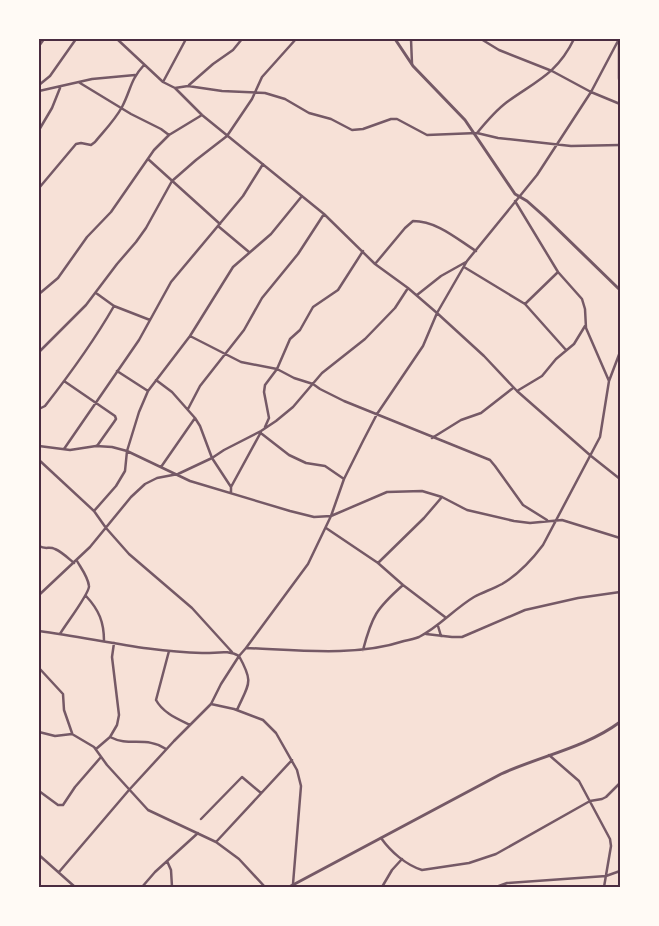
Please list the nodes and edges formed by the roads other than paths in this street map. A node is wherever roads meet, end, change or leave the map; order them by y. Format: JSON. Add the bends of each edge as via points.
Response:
{"nodes":[{"id":1,"x":44,"y":39,"type":"edge"},
{"id":2,"x":76,"y":39,"type":"edge"},
{"id":3,"x":117,"y":39,"type":"edge"},
{"id":4,"x":186,"y":39,"type":"edge"},
{"id":5,"x":242,"y":39,"type":"edge"},
{"id":6,"x":296,"y":39,"type":"edge"},
{"id":7,"x":395,"y":39,"type":"edge"},
{"id":8,"x":412,"y":39,"type":"edge"},
{"id":9,"x":482,"y":39,"type":"edge"},
{"id":10,"x":574,"y":39,"type":"edge"},
{"id":11,"x":619,"y":39,"type":"edge"},
{"id":12,"x":39,"y":46,"type":"edge"},
{"id":13,"x":144,"y":66,"type":"junction"},
{"id":14,"x":413,"y":66,"type":"junction"},
{"id":15,"x":552,"y":71,"type":"junction"},
{"id":16,"x":135,"y":75,"type":"junction"},
{"id":17,"x":163,"y":82,"type":"junction"},
{"id":18,"x":80,"y":83,"type":"junction"},
{"id":19,"x":39,"y":85,"type":"edge"},
{"id":20,"x":188,"y":86,"type":"junction"},
{"id":21,"x":620,"y":87,"type":"edge"},
{"id":22,"x":60,"y":88,"type":"junction"},
{"id":23,"x":175,"y":88,"type":"junction"},
{"id":24,"x":39,"y":91,"type":"edge"},
{"id":25,"x":255,"y":92,"type":"junction"},
{"id":26,"x":591,"y":92,"type":"junction"},
{"id":27,"x":620,"y":104,"type":"edge"},
{"id":28,"x":122,"y":108,"type":"junction"},
{"id":29,"x":202,"y":115,"type":"junction"},
{"id":30,"x":39,"y":130,"type":"edge"},
{"id":31,"x":472,"y":133,"type":"junction"},
{"id":32,"x":477,"y":133,"type":"junction"},
{"id":33,"x":169,"y":135,"type":"junction"},
{"id":34,"x":227,"y":136,"type":"junction"},
{"id":35,"x":557,"y":144,"type":"junction"},
{"id":36,"x":620,"y":145,"type":"edge"},
{"id":37,"x":148,"y":159,"type":"junction"},
{"id":38,"x":263,"y":164,"type":"junction"},
{"id":39,"x":172,"y":181,"type":"junction"},
{"id":40,"x":40,"y":184,"type":"edge"},
{"id":41,"x":39,"y":188,"type":"edge"},
{"id":42,"x":302,"y":196,"type":"junction"},
{"id":43,"x":519,"y":197,"type":"junction"},
{"id":44,"x":515,"y":201,"type":"junction"},
{"id":45,"x":324,"y":214,"type":"junction"},
{"id":46,"x":219,"y":225,"type":"junction"},
{"id":47,"x":363,"y":251,"type":"junction"},
{"id":48,"x":476,"y":251,"type":"junction"},
{"id":49,"x":249,"y":252,"type":"junction"},
{"id":50,"x":467,"y":261,"type":"junction"},
{"id":51,"x":375,"y":264,"type":"junction"},
{"id":52,"x":464,"y":267,"type":"junction"},
{"id":53,"x":558,"y":272,"type":"junction"},
{"id":54,"x":408,"y":288,"type":"junction"},
{"id":55,"x":620,"y":290,"type":"edge"},
{"id":56,"x":96,"y":293,"type":"junction"},
{"id":57,"x":39,"y":294,"type":"edge"},
{"id":58,"x":417,"y":296,"type":"junction"},
{"id":59,"x":525,"y":304,"type":"junction"},
{"id":60,"x":114,"y":306,"type":"junction"},
{"id":61,"x":438,"y":313,"type":"junction"},
{"id":62,"x":150,"y":320,"type":"junction"},
{"id":63,"x":585,"y":324,"type":"junction"},
{"id":64,"x":190,"y":336,"type":"junction"},
{"id":65,"x":566,"y":350,"type":"junction"},
{"id":66,"x":39,"y":352,"type":"edge"},
{"id":67,"x":620,"y":352,"type":"edge"},
{"id":68,"x":226,"y":355,"type":"junction"},
{"id":69,"x":277,"y":369,"type":"junction"},
{"id":70,"x":117,"y":371,"type":"junction"},
{"id":71,"x":156,"y":380,"type":"junction"},
{"id":72,"x":609,"y":381,"type":"junction"},
{"id":73,"x":64,"y":382,"type":"junction"},
{"id":74,"x":313,"y":384,"type":"junction"},
{"id":75,"x":513,"y":388,"type":"junction"},
{"id":76,"x":148,"y":391,"type":"junction"},
{"id":77,"x":517,"y":391,"type":"junction"},
{"id":78,"x":95,"y":404,"type":"junction"},
{"id":79,"x":39,"y":409,"type":"edge"},
{"id":80,"x":188,"y":409,"type":"junction"},
{"id":81,"x":377,"y":414,"type":"junction"},
{"id":82,"x":195,"y":418,"type":"junction"},
{"id":83,"x":265,"y":428,"type":"junction"},
{"id":84,"x":261,"y":432,"type":"junction"},
{"id":85,"x":432,"y":438,"type":"junction"},
{"id":86,"x":39,"y":446,"type":"edge"},
{"id":87,"x":97,"y":446,"type":"junction"},
{"id":88,"x":64,"y":449,"type":"junction"},
{"id":89,"x":127,"y":451,"type":"junction"},
{"id":90,"x":591,"y":456,"type":"junction"},
{"id":91,"x":212,"y":458,"type":"junction"},
{"id":92,"x":39,"y":460,"type":"edge"},
{"id":93,"x":161,"y":467,"type":"junction"},
{"id":94,"x":178,"y":474,"type":"junction"},
{"id":95,"x":620,"y":478,"type":"edge"},
{"id":96,"x":344,"y":480,"type":"junction"},
{"id":97,"x":232,"y":487,"type":"junction"},
{"id":98,"x":231,"y":492,"type":"junction"},
{"id":99,"x":442,"y":497,"type":"junction"},
{"id":100,"x":94,"y":511,"type":"junction"},
{"id":101,"x":331,"y":516,"type":"junction"},
{"id":102,"x":548,"y":521,"type":"junction"},
{"id":103,"x":556,"y":521,"type":"junction"},
{"id":104,"x":106,"y":528,"type":"junction"},
{"id":105,"x":326,"y":528,"type":"junction"},
{"id":106,"x":620,"y":538,"type":"edge"},
{"id":107,"x":39,"y":546,"type":"edge"},
{"id":108,"x":75,"y":562,"type":"junction"},
{"id":109,"x":378,"y":563,"type":"junction"},
{"id":110,"x":403,"y":585,"type":"junction"},
{"id":111,"x":620,"y":592,"type":"edge"},
{"id":112,"x":39,"y":595,"type":"edge"},
{"id":113,"x":86,"y":596,"type":"junction"},
{"id":114,"x":445,"y":617,"type":"junction"},
{"id":115,"x":438,"y":625,"type":"junction"},
{"id":116,"x":39,"y":631,"type":"edge"},
{"id":117,"x":60,"y":634,"type":"junction"},
{"id":118,"x":424,"y":634,"type":"junction"},
{"id":119,"x":441,"y":636,"type":"junction"},
{"id":120,"x":104,"y":641,"type":"junction"},
{"id":121,"x":114,"y":643,"type":"junction"},
{"id":122,"x":246,"y":648,"type":"junction"},
{"id":123,"x":169,"y":651,"type":"junction"},
{"id":124,"x":363,"y":651,"type":"junction"},
{"id":125,"x":232,"y":652,"type":"junction"},
{"id":126,"x":239,"y":656,"type":"junction"},
{"id":127,"x":39,"y":668,"type":"edge"},
{"id":128,"x":211,"y":704,"type":"junction"},
{"id":129,"x":237,"y":710,"type":"junction"},
{"id":130,"x":620,"y":722,"type":"edge"},
{"id":131,"x":190,"y":725,"type":"junction"},
{"id":132,"x":39,"y":732,"type":"edge"},
{"id":133,"x":72,"y":734,"type":"junction"},
{"id":134,"x":110,"y":737,"type":"junction"},
{"id":135,"x":96,"y":748,"type":"junction"},
{"id":136,"x":166,"y":750,"type":"junction"},
{"id":137,"x":549,"y":755,"type":"junction"},
{"id":138,"x":101,"y":757,"type":"junction"},
{"id":139,"x":292,"y":760,"type":"junction"},
{"id":140,"x":620,"y":783,"type":"edge"},
{"id":141,"x":129,"y":790,"type":"junction"},
{"id":142,"x":39,"y":792,"type":"edge"},
{"id":143,"x":262,"y":793,"type":"junction"},
{"id":144,"x":590,"y":801,"type":"junction"},
{"id":145,"x":201,"y":819,"type":"dead end"},
{"id":146,"x":198,"y":834,"type":"junction"},
{"id":147,"x":381,"y":838,"type":"junction"},
{"id":148,"x":216,"y":842,"type":"junction"},
{"id":149,"x":39,"y":855,"type":"edge"},
{"id":150,"x":402,"y":859,"type":"junction"},
{"id":151,"x":167,"y":861,"type":"junction"},
{"id":152,"x":620,"y":871,"type":"edge"},
{"id":153,"x":59,"y":872,"type":"junction"},
{"id":154,"x":606,"y":876,"type":"junction"},
{"id":155,"x":291,"y":886,"type":"edge"},
{"id":156,"x":503,"y":886,"type":"edge"},
{"id":157,"x":74,"y":887,"type":"edge"},
{"id":158,"x":142,"y":887,"type":"edge"},
{"id":159,"x":172,"y":887,"type":"edge"},
{"id":160,"x":265,"y":887,"type":"edge"},
{"id":161,"x":382,"y":887,"type":"edge"},
{"id":162,"x":496,"y":887,"type":"edge"},
{"id":163,"x":604,"y":887,"type":"edge"}],
"edges":[{"from":1,"to":12,"type":"street"},
{"from":2,"to":19,"type":"street","via":[[50,76]]},
{"from":3,"to":13,"type":"street"},
{"from":4,"to":17,"type":"street"},
{"from":5,"to":20,"type":"street"},
{"from":6,"to":25,"type":"street","via":[[267,68]]},
{"from":7,"to":14,"type":"street"},
{"from":8,"to":14,"type":"street"},
{"from":9,"to":15,"type":"street","via":[[499,50]]},
{"from":10,"to":15,"type":"street"},
{"from":11,"to":21,"type":"street"},
{"from":11,"to":26,"type":"street"},
{"from":13,"to":16,"type":"street"},
{"from":13,"to":17,"type":"street"},
{"from":14,"to":31,"type":"street","via":[[464,120]]},
{"from":15,"to":26,"type":"street"},
{"from":15,"to":32,"type":"street","via":[[506,103]]},
{"from":16,"to":18,"type":"street"},
{"from":16,"to":28,"type":"street"},
{"from":17,"to":23,"type":"street"},
{"from":18,"to":22,"type":"street"},
{"from":18,"to":28,"type":"street"},
{"from":20,"to":23,"type":"street"},
{"from":20,"to":25,"type":"street"},
{"from":22,"to":24,"type":"street"},
{"from":22,"to":30,"type":"street"},
{"from":23,"to":29,"type":"street"},
{"from":25,"to":31,"type":"street","via":[[284,100],[352,130],[391,119],[427,135]]},
{"from":25,"to":34,"type":"street"},
{"from":26,"to":27,"type":"street"},
{"from":26,"to":35,"type":"street"},
{"from":28,"to":33,"type":"street"},
{"from":28,"to":40,"type":"street","via":[[91,145],[81,143],[72,147]]},
{"from":29,"to":33,"type":"street"},
{"from":29,"to":34,"type":"street"},
{"from":31,"to":32,"type":"street"},
{"from":31,"to":43,"type":"street"},
{"from":32,"to":35,"type":"street"},
{"from":33,"to":37,"type":"street"},
{"from":34,"to":38,"type":"street"},
{"from":34,"to":39,"type":"street"},
{"from":35,"to":36,"type":"street"},
{"from":35,"to":43,"type":"street"},
{"from":37,"to":39,"type":"street"},
{"from":37,"to":57,"type":"street","via":[[58,278]]},
{"from":38,"to":42,"type":"street"},
{"from":38,"to":46,"type":"street"},
{"from":39,"to":46,"type":"street"},
{"from":39,"to":56,"type":"street","via":[[146,228]]},
{"from":40,"to":41,"type":"street"},
{"from":42,"to":45,"type":"street"},
{"from":42,"to":49,"type":"street","via":[[271,234]]},
{"from":43,"to":44,"type":"street"},
{"from":43,"to":55,"type":"street","via":[[528,201]]},
{"from":44,"to":48,"type":"street"},
{"from":44,"to":53,"type":"street"},
{"from":45,"to":47,"type":"street"},
{"from":45,"to":68,"type":"street","via":[[298,254],[262,298]]},
{"from":46,"to":49,"type":"street"},
{"from":46,"to":62,"type":"street","via":[[171,282]]},
{"from":47,"to":51,"type":"street"},
{"from":47,"to":69,"type":"street","via":[[338,290],[313,307],[303,327],[290,339]]},
{"from":48,"to":50,"type":"street"},
{"from":48,"to":51,"type":"street","via":[[441,229],[413,221]]},
{"from":49,"to":64,"type":"street","via":[[233,266]]},
{"from":50,"to":52,"type":"street"},
{"from":50,"to":58,"type":"street","via":[[440,276]]},
{"from":51,"to":54,"type":"street"},
{"from":52,"to":59,"type":"street"},
{"from":52,"to":61,"type":"street"},
{"from":53,"to":59,"type":"street"},
{"from":53,"to":63,"type":"street","via":[[582,299]]},
{"from":54,"to":58,"type":"street"},
{"from":54,"to":74,"type":"street","via":[[365,339]]},
{"from":56,"to":60,"type":"street"},
{"from":56,"to":66,"type":"street"},
{"from":58,"to":61,"type":"street"},
{"from":59,"to":65,"type":"street"},
{"from":60,"to":62,"type":"street"},
{"from":60,"to":73,"type":"street"},
{"from":61,"to":75,"type":"street"},
{"from":61,"to":81,"type":"street","via":[[423,346]]},
{"from":62,"to":70,"type":"street"},
{"from":63,"to":65,"type":"street","via":[[574,344]]},
{"from":63,"to":72,"type":"street"},
{"from":64,"to":68,"type":"street"},
{"from":64,"to":71,"type":"street"},
{"from":65,"to":77,"type":"street","via":[[538,380]]},
{"from":67,"to":72,"type":"street"},
{"from":68,"to":69,"type":"street","via":[[250,365]]},
{"from":68,"to":80,"type":"street","via":[[204,381]]},
{"from":69,"to":74,"type":"street"},
{"from":69,"to":83,"type":"street","via":[[264,392],[269,418]]},
{"from":70,"to":76,"type":"street"},
{"from":70,"to":78,"type":"street"},
{"from":71,"to":76,"type":"street"},
{"from":71,"to":80,"type":"street"},
{"from":72,"to":90,"type":"street","via":[[600,437]]},
{"from":73,"to":78,"type":"street"},
{"from":73,"to":79,"type":"street"},
{"from":74,"to":81,"type":"street"},
{"from":74,"to":83,"type":"street","via":[[293,407]]},
{"from":75,"to":77,"type":"street"},
{"from":75,"to":85,"type":"street","via":[[481,413],[461,420]]},
{"from":76,"to":89,"type":"street"},
{"from":77,"to":90,"type":"street"},
{"from":78,"to":87,"type":"street","via":[[116,419]]},
{"from":78,"to":88,"type":"street"},
{"from":80,"to":82,"type":"street"},
{"from":81,"to":85,"type":"street"},
{"from":81,"to":96,"type":"street"},
{"from":82,"to":91,"type":"street"},
{"from":82,"to":93,"type":"street"},
{"from":83,"to":84,"type":"street"},
{"from":84,"to":91,"type":"street"},
{"from":84,"to":96,"type":"street","via":[[289,455],[306,463],[325,466]]},
{"from":84,"to":97,"type":"street"},
{"from":85,"to":102,"type":"street","via":[[490,460],[523,505]]},
{"from":86,"to":88,"type":"street"},
{"from":87,"to":88,"type":"street"},
{"from":87,"to":89,"type":"street"},
{"from":89,"to":93,"type":"street"},
{"from":89,"to":100,"type":"street","via":[[125,471]]},
{"from":90,"to":95,"type":"street"},
{"from":90,"to":103,"type":"street"},
{"from":91,"to":94,"type":"street"},
{"from":91,"to":97,"type":"street"},
{"from":92,"to":100,"type":"street"},
{"from":93,"to":94,"type":"street"},
{"from":94,"to":98,"type":"street"},
{"from":94,"to":104,"type":"street","via":[[145,484]]},
{"from":96,"to":101,"type":"street"},
{"from":97,"to":98,"type":"street"},
{"from":98,"to":101,"type":"street","via":[[314,517]]},
{"from":99,"to":101,"type":"street","via":[[422,491],[387,492]]},
{"from":99,"to":102,"type":"street","via":[[467,510],[514,522]]},
{"from":99,"to":109,"type":"street"},
{"from":100,"to":104,"type":"street"},
{"from":101,"to":105,"type":"street"},
{"from":102,"to":103,"type":"street"},
{"from":103,"to":106,"type":"street","via":[[567,521]]},
{"from":103,"to":114,"type":"street","via":[[543,545],[518,573]]},
{"from":104,"to":108,"type":"street"},
{"from":104,"to":125,"type":"street","via":[[129,554],[192,608]]},
{"from":105,"to":109,"type":"street"},
{"from":105,"to":122,"type":"street","via":[[308,564]]},
{"from":107,"to":108,"type":"street","via":[[52,548]]},
{"from":108,"to":112,"type":"street"},
{"from":108,"to":113,"type":"street","via":[[87,580]]},
{"from":109,"to":110,"type":"street"},
{"from":110,"to":114,"type":"street"},
{"from":110,"to":124,"type":"street","via":[[379,608]]},
{"from":111,"to":119,"type":"street","via":[[525,610],[462,637]]},
{"from":113,"to":117,"type":"street"},
{"from":113,"to":120,"type":"street","via":[[102,618]]},
{"from":114,"to":115,"type":"street"},
{"from":115,"to":118,"type":"street"},
{"from":115,"to":119,"type":"street"},
{"from":116,"to":117,"type":"street"},
{"from":117,"to":120,"type":"street"},
{"from":118,"to":119,"type":"street"},
{"from":118,"to":124,"type":"street","via":[[391,646]]},
{"from":120,"to":121,"type":"street"},
{"from":121,"to":123,"type":"street"},
{"from":121,"to":134,"type":"street","via":[[112,657],[120,715]]},
{"from":122,"to":124,"type":"street"},
{"from":122,"to":126,"type":"street"},
{"from":123,"to":125,"type":"street"},
{"from":123,"to":131,"type":"street","via":[[156,700],[171,715]]},
{"from":125,"to":126,"type":"street"},
{"from":126,"to":128,"type":"street"},
{"from":126,"to":129,"type":"street","via":[[249,677]]},
{"from":127,"to":133,"type":"street","via":[[62,694]]},
{"from":128,"to":129,"type":"street"},
{"from":128,"to":131,"type":"street"},
{"from":129,"to":139,"type":"street","via":[[268,724]]},
{"from":130,"to":137,"type":"street","via":[[600,735]]},
{"from":131,"to":136,"type":"street"},
{"from":132,"to":133,"type":"street","via":[[55,736]]},
{"from":133,"to":135,"type":"street"},
{"from":134,"to":135,"type":"street"},
{"from":134,"to":136,"type":"street","via":[[126,742],[151,742]]},
{"from":135,"to":138,"type":"street"},
{"from":136,"to":141,"type":"street"},
{"from":137,"to":144,"type":"street","via":[[579,781]]},
{"from":137,"to":147,"type":"street","via":[[501,774]]},
{"from":138,"to":141,"type":"street"},
{"from":138,"to":142,"type":"street","via":[[63,805]]},
{"from":139,"to":143,"type":"street"},
{"from":139,"to":155,"type":"street","via":[[301,786]]},
{"from":140,"to":144,"type":"street","via":[[606,797]]},
{"from":141,"to":146,"type":"street","via":[[154,814]]},
{"from":141,"to":153,"type":"street"},
{"from":143,"to":145,"type":"street","via":[[242,777]]},
{"from":143,"to":148,"type":"street"},
{"from":144,"to":150,"type":"street","via":[[501,852],[469,864],[422,870]]},
{"from":144,"to":154,"type":"street","via":[[610,839]]},
{"from":146,"to":148,"type":"street"},
{"from":146,"to":151,"type":"street"},
{"from":147,"to":150,"type":"street"},
{"from":147,"to":155,"type":"street"},
{"from":148,"to":160,"type":"street","via":[[239,859]]},
{"from":149,"to":153,"type":"street"},
{"from":150,"to":161,"type":"street"},
{"from":151,"to":158,"type":"street"},
{"from":151,"to":159,"type":"street"},
{"from":152,"to":154,"type":"street"},
{"from":153,"to":157,"type":"street"},
{"from":154,"to":156,"type":"street"},
{"from":154,"to":163,"type":"street"},
{"from":156,"to":162,"type":"street"}]}
